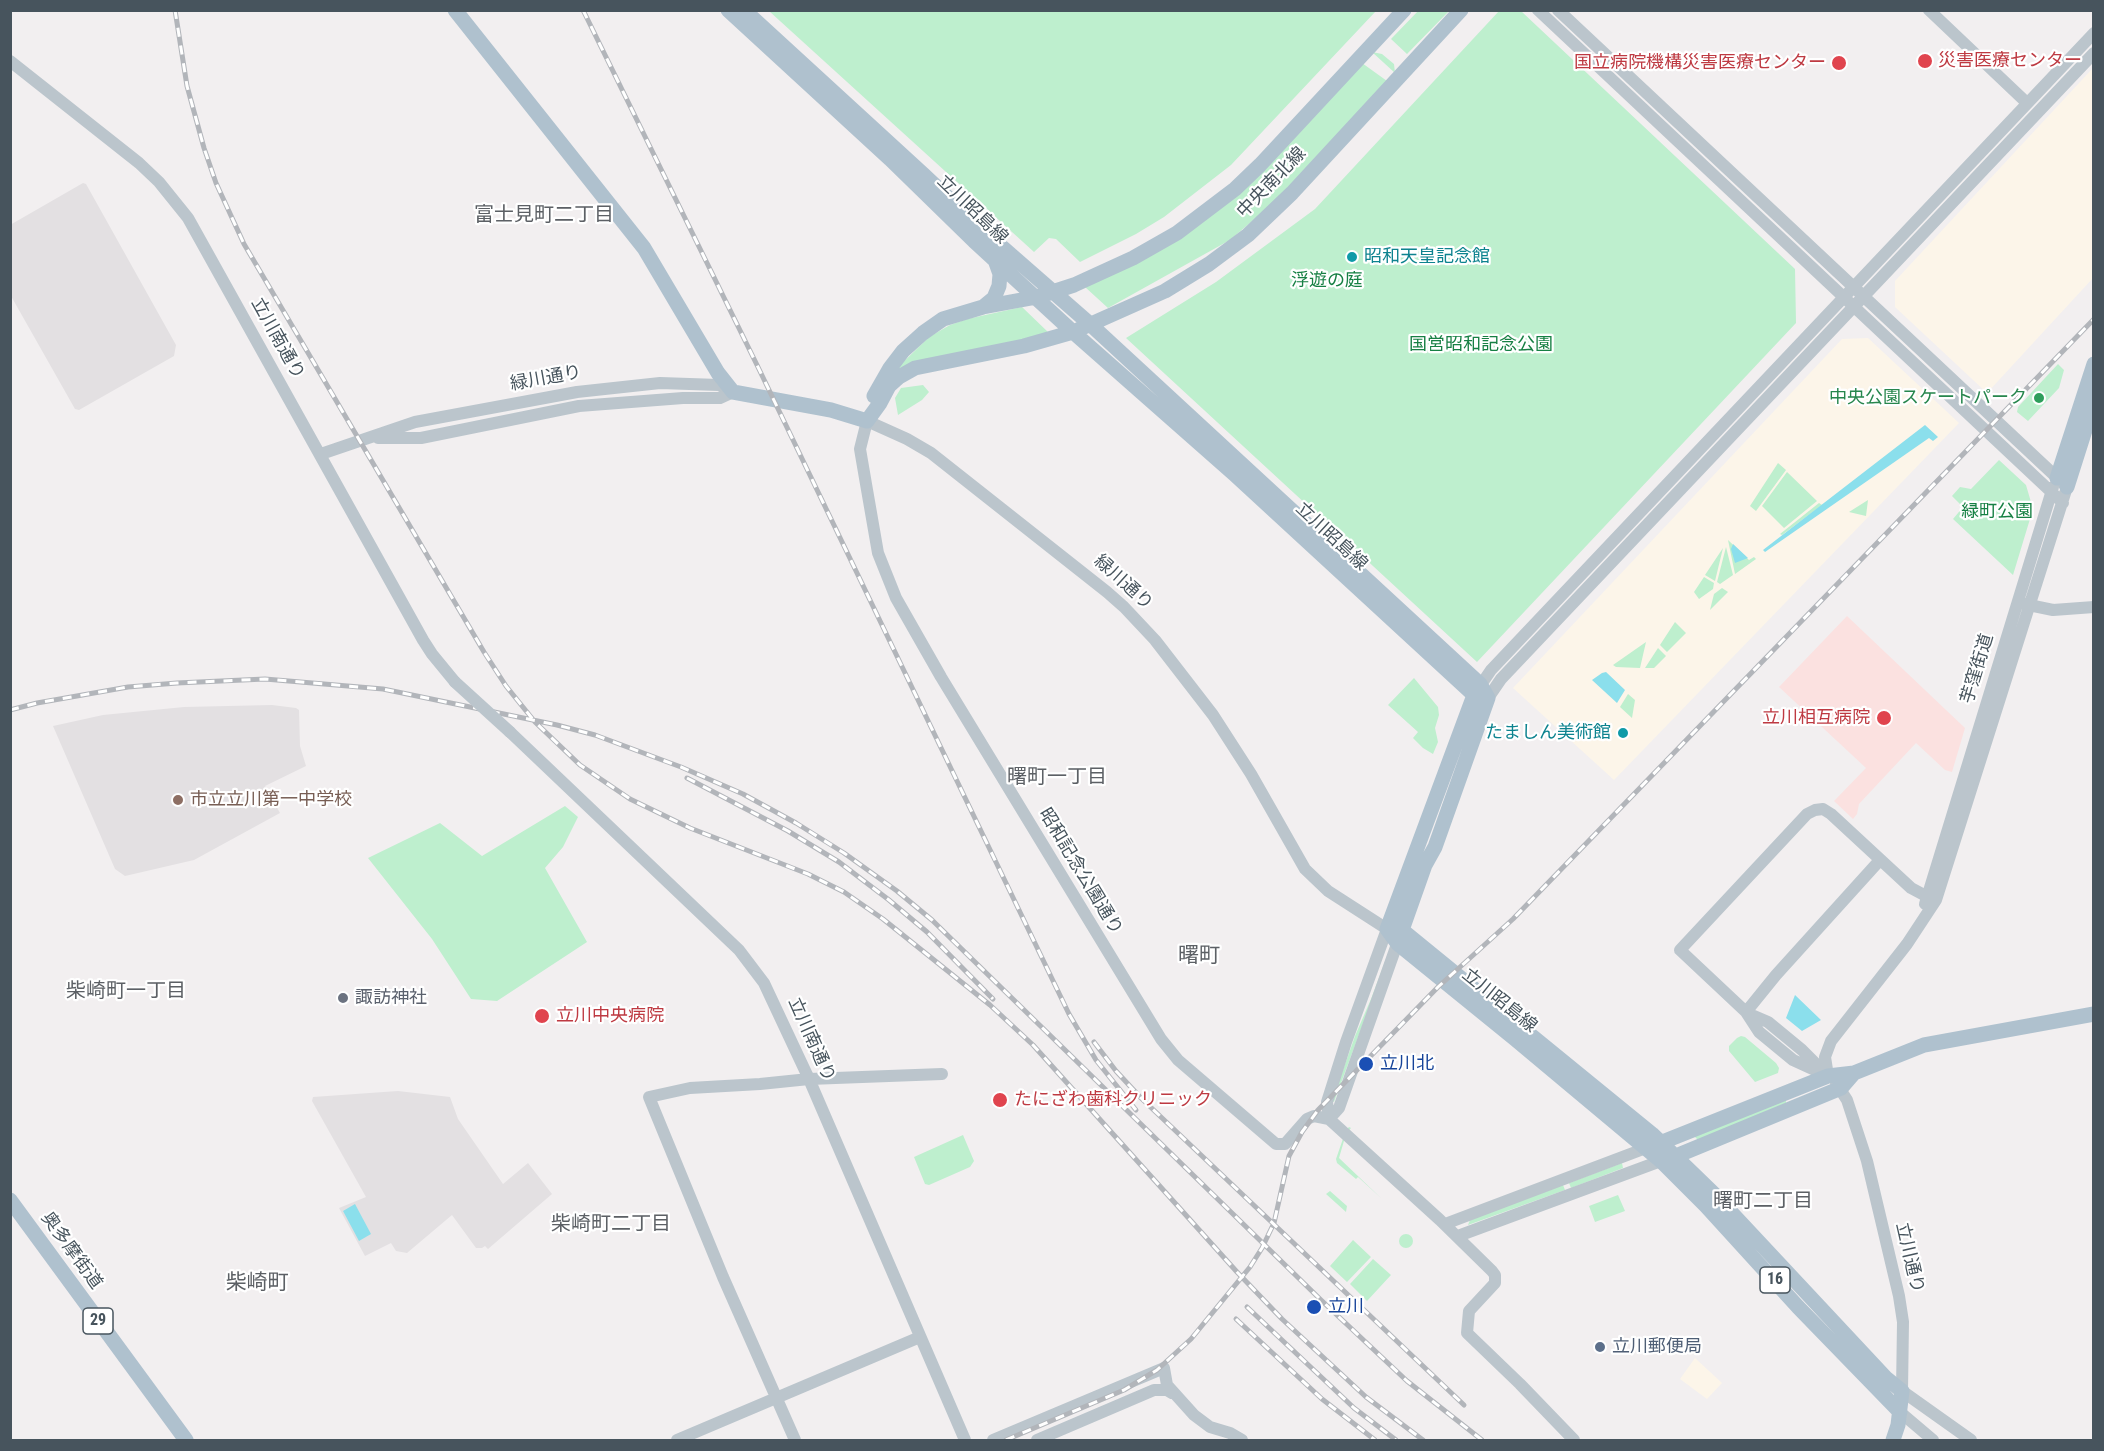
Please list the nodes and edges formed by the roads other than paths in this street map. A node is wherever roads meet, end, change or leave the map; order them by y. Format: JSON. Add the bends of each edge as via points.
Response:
{"nodes":[{"id":1,"x":454,"y":10,"type":"edge"},
{"id":2,"x":728,"y":10,"type":"edge"},
{"id":3,"x":744,"y":10,"type":"edge"},
{"id":4,"x":1404,"y":10,"type":"edge"},
{"id":5,"x":1461,"y":10,"type":"edge"},
{"id":6,"x":1539,"y":10,"type":"edge"},
{"id":7,"x":1558,"y":10,"type":"edge"},
{"id":8,"x":1929,"y":10,"type":"edge"},
{"id":9,"x":2094,"y":33,"type":"edge"},
{"id":10,"x":2094,"y":53,"type":"edge"},
{"id":11,"x":10,"y":61,"type":"edge"},
{"id":12,"x":2027,"y":103,"type":"junction"},
{"id":13,"x":994,"y":259,"type":"junction"},
{"id":14,"x":1857,"y":292,"type":"junction"},
{"id":15,"x":1044,"y":295,"type":"junction"},
{"id":16,"x":1848,"y":302,"type":"junction"},
{"id":17,"x":983,"y":307,"type":"junction"},
{"id":18,"x":1091,"y":326,"type":"junction"},
{"id":19,"x":1073,"y":332,"type":"junction"},
{"id":20,"x":2094,"y":364,"type":"edge"},
{"id":21,"x":733,"y":392,"type":"junction"},
{"id":22,"x":2094,"y":402,"type":"edge"},
{"id":23,"x":867,"y":421,"type":"junction"},
{"id":24,"x":321,"y":454,"type":"junction"},
{"id":25,"x":2058,"y":486,"type":"junction"},
{"id":26,"x":2017,"y":602,"type":"junction"},
{"id":27,"x":2031,"y":606,"type":"junction"},
{"id":28,"x":2094,"y":607,"type":"edge"},
{"id":29,"x":1481,"y":692,"type":"junction"},
{"id":30,"x":1881,"y":860,"type":"junction"},
{"id":31,"x":1941,"y":872,"type":"junction"},
{"id":32,"x":1931,"y":898,"type":"junction"},
{"id":33,"x":1396,"y":935,"type":"junction"},
{"id":34,"x":1746,"y":1012,"type":"junction"},
{"id":35,"x":2094,"y":1014,"type":"edge"},
{"id":36,"x":1854,"y":1073,"type":"junction"},
{"id":37,"x":942,"y":1074,"type":"dead end"},
{"id":38,"x":1828,"y":1076,"type":"junction"},
{"id":39,"x":809,"y":1079,"type":"junction"},
{"id":40,"x":1841,"y":1088,"type":"junction"},
{"id":41,"x":1329,"y":1119,"type":"junction"},
{"id":42,"x":1662,"y":1142,"type":"junction"},
{"id":43,"x":1646,"y":1148,"type":"junction"},
{"id":44,"x":1676,"y":1156,"type":"junction"},
{"id":45,"x":1661,"y":1161,"type":"junction"},
{"id":46,"x":10,"y":1200,"type":"edge"},
{"id":47,"x":1445,"y":1224,"type":"junction"},
{"id":48,"x":1458,"y":1236,"type":"junction"},
{"id":49,"x":920,"y":1337,"type":"junction"},
{"id":50,"x":1164,"y":1368,"type":"junction"},
{"id":51,"x":1902,"y":1391,"type":"junction"},
{"id":52,"x":1172,"y":1393,"type":"junction"},
{"id":53,"x":777,"y":1398,"type":"junction"},
{"id":54,"x":1900,"y":1412,"type":"junction"},
{"id":55,"x":1215,"y":1435,"type":"edge"},
{"id":56,"x":186,"y":1440,"type":"edge"},
{"id":57,"x":678,"y":1440,"type":"edge"},
{"id":58,"x":795,"y":1440,"type":"edge"},
{"id":59,"x":965,"y":1440,"type":"edge"},
{"id":60,"x":993,"y":1440,"type":"edge"},
{"id":61,"x":1037,"y":1440,"type":"edge"},
{"id":62,"x":1242,"y":1440,"type":"edge"},
{"id":63,"x":1574,"y":1440,"type":"edge"},
{"id":64,"x":1893,"y":1440,"type":"edge"},
{"id":65,"x":1933,"y":1440,"type":"edge"},
{"id":66,"x":1971,"y":1440,"type":"edge"}],
"edges":[{"from":1,"to":21,"type":"main road","via":[[644,248]]},
{"from":2,"to":13,"type":"main road","name":"立川昭島線"},
{"from":3,"to":15,"type":"main road","name":"立川昭島線"},
{"from":4,"to":15,"type":"main road","name":"中央南北線","via":[[1260,165],[1214,206],[1133,258],[1093,278]]},
{"from":5,"to":18,"type":"main road","name":"中央南北線","via":[[1292,193],[1248,235],[1165,291]]},
{"from":6,"to":16,"type":"street"},
{"from":7,"to":14,"type":"street"},
{"from":8,"to":12,"type":"street"},
{"from":9,"to":12,"type":"street"},
{"from":10,"to":14,"type":"street"},
{"from":11,"to":24,"type":"street","name":"立川南通り","via":[[140,164],[176,201]]},
{"from":12,"to":14,"type":"street"},
{"from":13,"to":15,"type":"main road","name":"立川昭島線"},
{"from":13,"to":17,"type":"main road","via":[[1000,274],[999,286],[994,298]]},
{"from":14,"to":16,"type":"street"},
{"from":14,"to":25,"type":"street"},
{"from":15,"to":17,"type":"main road","name":"中央南北線"},
{"from":15,"to":18,"type":"main road","name":"立川昭島線"},
{"from":15,"to":19,"type":"main road","name":"立川昭島線"},
{"from":16,"to":25,"type":"street"},
{"from":16,"to":29,"type":"street","via":[[1501,679]]},
{"from":17,"to":23,"type":"main road","name":"中央南北線","via":[[943,320],[912,342],[882,379]]},
{"from":18,"to":19,"type":"main road","name":"中央南北線"},
{"from":18,"to":29,"type":"main road","name":"立川昭島線"},
{"from":19,"to":23,"type":"main road","name":"中央南北線","via":[[915,368],[894,382]]},
{"from":19,"to":29,"type":"main road","name":"立川昭島線"},
{"from":20,"to":25,"type":"main road"},
{"from":21,"to":23,"type":"main road","name":"緑川通り","via":[[831,410]]},
{"from":21,"to":24,"type":"street","name":"緑川通り","via":[[720,398],[579,406],[420,438],[368,438]]},
{"from":22,"to":25,"type":"main road"},
{"from":23,"to":33,"type":"street","name":"緑川通り","via":[[941,460],[1124,608],[1155,640],[1213,715],[1305,869],[1328,891]]},
{"from":23,"to":41,"type":"street","name":"昭和記念公園通り","via":[[861,454],[875,539],[887,579],[916,636],[1161,1039],[1178,1060],[1276,1144],[1285,1144],[1307,1119]]},
{"from":24,"to":39,"type":"street","name":"立川南通り","bridge":true,"via":[[432,654],[455,682],[747,959],[774,1000]]},
{"from":25,"to":26,"type":"street","name":"芋窪街道"},
{"from":25,"to":27,"type":"street","name":"芋窪街道","via":[[2063,503]]},
{"from":26,"to":27,"type":"street"},
{"from":26,"to":31,"type":"street","name":"芋窪街道"},
{"from":27,"to":28,"type":"street","via":[[2053,610]]},
{"from":27,"to":31,"type":"street","name":"芋窪街道"},
{"from":29,"to":33,"type":"main road"},
{"from":30,"to":32,"type":"street","via":[[1911,888]]},
{"from":30,"to":34,"type":"street"},
{"from":30,"to":34,"type":"street","via":[[1827,811],[1812,811],[1680,950]]},
{"from":31,"to":32,"type":"street"},
{"from":32,"to":38,"type":"street","via":[[1911,938],[1831,1041],[1825,1058]]},
{"from":33,"to":41,"type":"street","via":[[1339,1108]]},
{"from":33,"to":41,"type":"street","via":[[1346,1042],[1327,1102]]},
{"from":33,"to":42,"type":"main road","name":"立川昭島線"},
{"from":33,"to":43,"type":"main road","name":"立川昭島線"},
{"from":34,"to":38,"type":"street","via":[[1768,1022]]},
{"from":35,"to":36,"type":"main road","via":[[1924,1045]]},
{"from":36,"to":38,"type":"main road"},
{"from":36,"to":40,"type":"main road"},
{"from":37,"to":39,"type":"street"},
{"from":38,"to":40,"type":"street"},
{"from":38,"to":42,"type":"main road"},
{"from":39,"to":49,"type":"street","name":"立川南通り"},
{"from":39,"to":53,"type":"street","via":[[690,1088],[649,1097]]},
{"from":40,"to":44,"type":"main road"},
{"from":40,"to":51,"type":"street","name":"立川通り","via":[[1867,1161],[1899,1296],[1903,1322]]},
{"from":41,"to":47,"type":"street"},
{"from":42,"to":43,"type":"main road"},
{"from":42,"to":44,"type":"main road","name":"立川昭島線"},
{"from":43,"to":45,"type":"main road","number":"16"},
{"from":43,"to":47,"type":"street"},
{"from":44,"to":45,"type":"street"},
{"from":44,"to":51,"type":"main road","number":"16"},
{"from":45,"to":48,"type":"street"},
{"from":45,"to":54,"type":"main road","number":"16"},
{"from":46,"to":56,"type":"main road","name":"奥多摩街道","number":"29"},
{"from":47,"to":48,"type":"street"},
{"from":48,"to":63,"type":"street","via":[[1496,1279],[1470,1311],[1467,1333]]},
{"from":49,"to":53,"type":"street"},
{"from":49,"to":59,"type":"street","name":"立川南通り"},
{"from":50,"to":52,"type":"street","via":[[1164,1378]]},
{"from":50,"to":55,"type":"street","via":[[1172,1384],[1214,1424]]},
{"from":50,"to":60,"type":"street"},
{"from":51,"to":54,"type":"main road","name":"立川通り"},
{"from":51,"to":66,"type":"street"},
{"from":52,"to":55,"type":"street"},
{"from":52,"to":61,"type":"street","via":[[1154,1390]]},
{"from":53,"to":57,"type":"street"},
{"from":53,"to":58,"type":"street"},
{"from":54,"to":64,"type":"main road","name":"立川通り"},
{"from":54,"to":65,"type":"street"},
{"from":55,"to":62,"type":"street","via":[[1230,1433]]}]}
